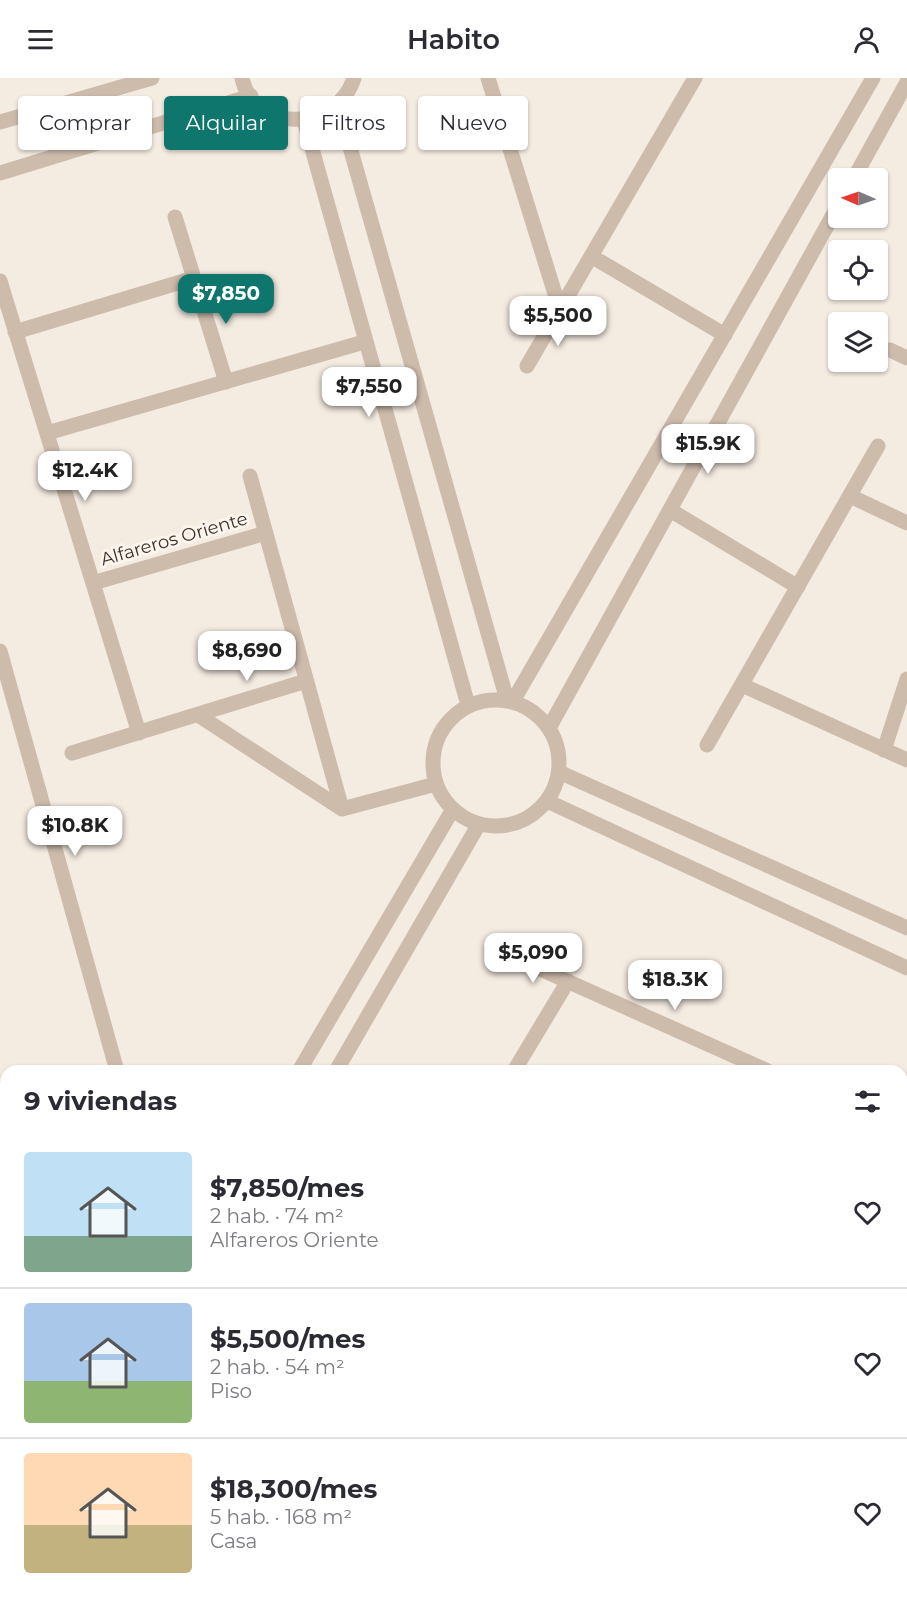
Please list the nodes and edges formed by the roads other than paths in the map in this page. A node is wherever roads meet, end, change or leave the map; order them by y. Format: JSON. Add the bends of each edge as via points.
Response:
{"nodes":[{"id":1,"x":152,"y":78,"type":"edge"},
{"id":2,"x":242,"y":78,"type":"edge"},
{"id":3,"x":354,"y":78,"type":"edge"},
{"id":4,"x":488,"y":78,"type":"edge"},
{"id":5,"x":694,"y":78,"type":"edge"},
{"id":6,"x":873,"y":78,"type":"edge"},
{"id":7,"x":907,"y":82,"type":"edge"},
{"id":8,"x":251,"y":96,"type":"edge"},
{"id":9,"x":343,"y":96,"type":"edge"},
{"id":10,"x":0,"y":122,"type":"edge"},
{"id":11,"x":164,"y":123,"type":"edge"},
{"id":12,"x":312,"y":150,"type":"edge"},
{"id":13,"x":351,"y":150,"type":"edge"},
{"id":14,"x":860,"y":168,"type":"edge"},
{"id":15,"x":0,"y":173,"type":"edge"},
{"id":16,"x":175,"y":217,"type":"dead end"},
{"id":17,"x":828,"y":224,"type":"edge"},
{"id":18,"x":591,"y":256,"type":"junction"},
{"id":19,"x":194,"y":278,"type":"junction"},
{"id":20,"x":0,"y":281,"type":"edge"},
{"id":21,"x":560,"y":310,"type":"junction"},
{"id":22,"x":15,"y":332,"type":"junction"},
{"id":23,"x":726,"y":335,"type":"junction"},
{"id":24,"x":364,"y":342,"type":"junction"},
{"id":25,"x":890,"y":350,"type":"dead end"},
{"id":26,"x":907,"y":358,"type":"edge"},
{"id":27,"x":527,"y":366,"type":"dead end"},
{"id":28,"x":226,"y":382,"type":"junction"},
{"id":29,"x":47,"y":433,"type":"junction"},
{"id":30,"x":878,"y":446,"type":"dead end"},
{"id":31,"x":250,"y":476,"type":"dead end"},
{"id":32,"x":850,"y":496,"type":"junction"},
{"id":33,"x":670,"y":510,"type":"junction"},
{"id":34,"x":907,"y":523,"type":"edge"},
{"id":35,"x":266,"y":533,"type":"junction"},
{"id":36,"x":93,"y":583,"type":"junction"},
{"id":37,"x":798,"y":587,"type":"junction"},
{"id":38,"x":0,"y":651,"type":"edge"},
{"id":39,"x":907,"y":679,"type":"edge"},
{"id":40,"x":306,"y":681,"type":"junction"},
{"id":41,"x":742,"y":685,"type":"junction"},
{"id":42,"x":510,"y":700,"type":"junction"},
{"id":43,"x":468,"y":705,"type":"junction"},
{"id":44,"x":198,"y":715,"type":"junction"},
{"id":45,"x":549,"y":728,"type":"junction"},
{"id":46,"x":139,"y":733,"type":"junction"},
{"id":47,"x":707,"y":745,"type":"dead end"},
{"id":48,"x":884,"y":750,"type":"junction"},
{"id":49,"x":72,"y":753,"type":"dead end"},
{"id":50,"x":907,"y":760,"type":"edge"},
{"id":51,"x":559,"y":772,"type":"junction"},
{"id":52,"x":436,"y":784,"type":"junction"},
{"id":53,"x":547,"y":801,"type":"junction"},
{"id":54,"x":342,"y":809,"type":"junction"},
{"id":55,"x":453,"y":809,"type":"junction"},
{"id":56,"x":479,"y":824,"type":"junction"},
{"id":57,"x":907,"y":928,"type":"edge"},
{"id":58,"x":511,"y":956,"type":"dead end"},
{"id":59,"x":907,"y":968,"type":"edge"},
{"id":60,"x":568,"y":981,"type":"junction"},
{"id":61,"x":115,"y":1065,"type":"edge"},
{"id":62,"x":303,"y":1065,"type":"edge"},
{"id":63,"x":339,"y":1065,"type":"edge"},
{"id":64,"x":518,"y":1065,"type":"edge"},
{"id":65,"x":755,"y":1065,"type":"edge"}],
"edges":[{"from":1,"to":10,"type":"street"},
{"from":2,"to":8,"type":"street"},
{"from":3,"to":9,"type":"street"},
{"from":4,"to":21,"type":"street"},
{"from":5,"to":18,"type":"street"},
{"from":6,"to":23,"type":"street"},
{"from":7,"to":14,"type":"street"},
{"from":11,"to":15,"type":"street"},
{"from":12,"to":24,"type":"street"},
{"from":13,"to":42,"type":"street"},
{"from":16,"to":19,"type":"street"},
{"from":17,"to":33,"type":"street"},
{"from":18,"to":21,"type":"street"},
{"from":18,"to":23,"type":"street"},
{"from":19,"to":22,"type":"street"},
{"from":19,"to":28,"type":"street"},
{"from":20,"to":22,"type":"street"},
{"from":21,"to":27,"type":"street"},
{"from":22,"to":29,"type":"street"},
{"from":23,"to":42,"type":"street"},
{"from":24,"to":28,"type":"street"},
{"from":24,"to":43,"type":"street"},
{"from":25,"to":26,"type":"street"},
{"from":28,"to":29,"type":"street"},
{"from":29,"to":36,"type":"street"},
{"from":30,"to":32,"type":"street"},
{"from":31,"to":35,"type":"street"},
{"from":32,"to":34,"type":"street"},
{"from":32,"to":37,"type":"street"},
{"from":33,"to":37,"type":"street"},
{"from":33,"to":45,"type":"street"},
{"from":35,"to":36,"type":"street","name":"Alfareros Oriente"},
{"from":35,"to":40,"type":"street"},
{"from":36,"to":46,"type":"street"},
{"from":37,"to":41,"type":"street"},
{"from":38,"to":61,"type":"street"},
{"from":39,"to":48,"type":"street"},
{"from":40,"to":44,"type":"street"},
{"from":40,"to":54,"type":"street"},
{"from":41,"to":47,"type":"street"},
{"from":41,"to":48,"type":"street"},
{"from":42,"to":43,"type":"street","via":[[483,700]]},
{"from":42,"to":45,"type":"street","via":[[539,716]]},
{"from":43,"to":52,"type":"street","via":[[455,714],[437,739],[433,768]]},
{"from":44,"to":46,"type":"street"},
{"from":44,"to":54,"type":"street"},
{"from":45,"to":51,"type":"street","via":[[559,757]]},
{"from":46,"to":49,"type":"street"},
{"from":48,"to":50,"type":"street"},
{"from":51,"to":53,"type":"street"},
{"from":51,"to":57,"type":"street"},
{"from":52,"to":54,"type":"street"},
{"from":52,"to":55,"type":"street"},
{"from":53,"to":56,"type":"street","via":[[530,816],[509,825]]},
{"from":53,"to":59,"type":"street"},
{"from":55,"to":56,"type":"street"},
{"from":55,"to":62,"type":"street"},
{"from":56,"to":63,"type":"street"},
{"from":58,"to":60,"type":"street"},
{"from":60,"to":64,"type":"street"},
{"from":60,"to":65,"type":"street"}]}
